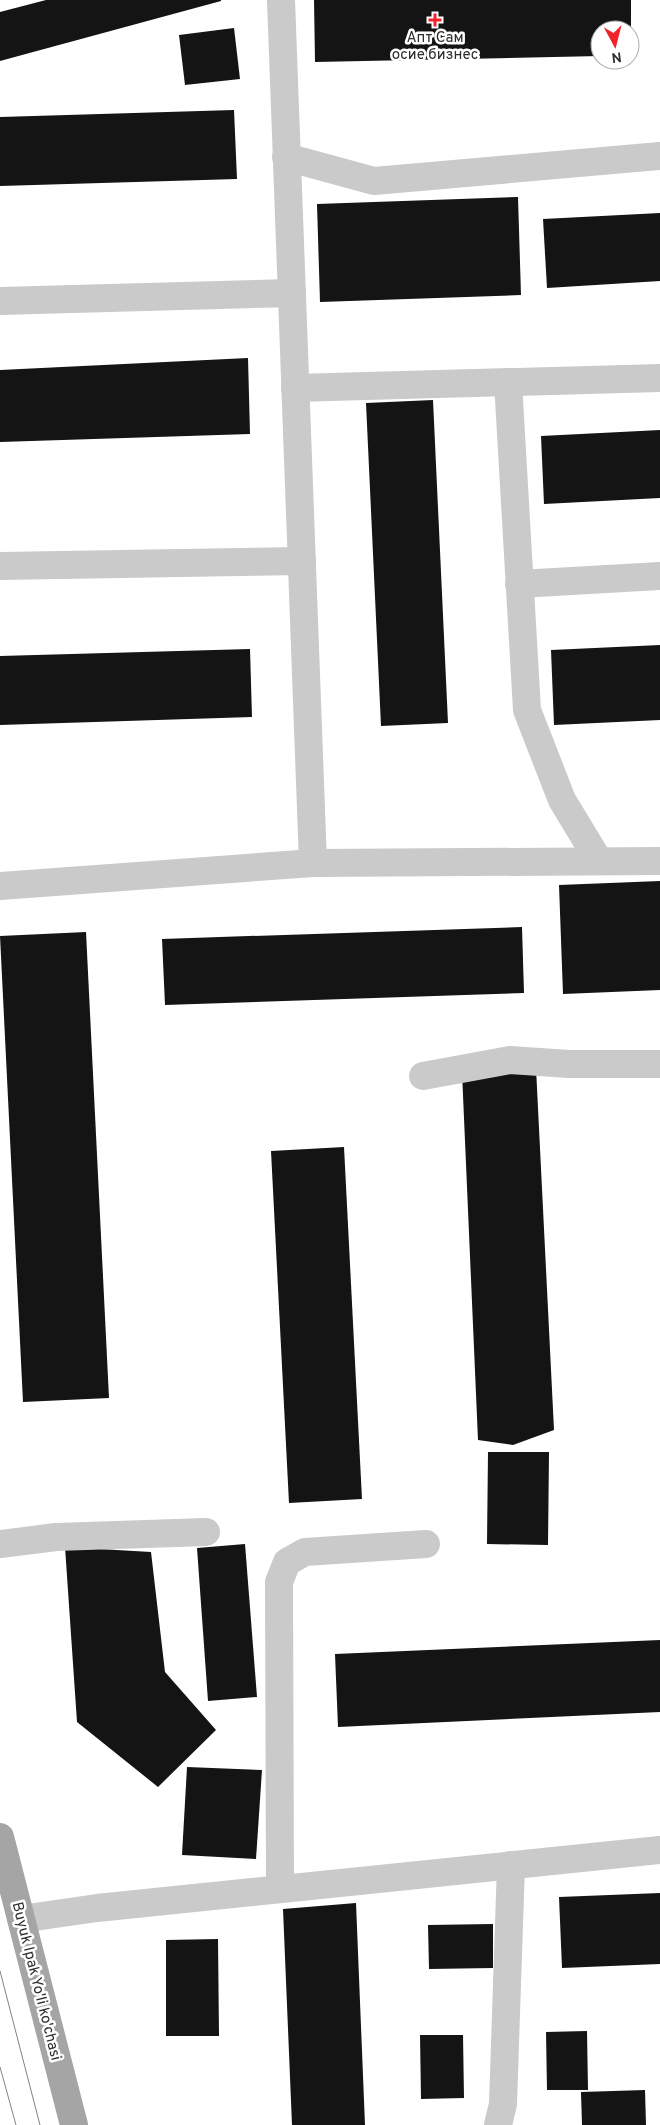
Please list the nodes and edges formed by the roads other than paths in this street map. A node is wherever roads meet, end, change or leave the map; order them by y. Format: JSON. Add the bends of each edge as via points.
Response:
{"nodes":[{"id":1,"x":280,"y":0,"type":"edge"},
{"id":2,"x":660,"y":156,"type":"edge"},
{"id":3,"x":286,"y":157,"type":"junction"},
{"id":4,"x":292,"y":293,"type":"junction"},
{"id":5,"x":0,"y":301,"type":"edge"},
{"id":6,"x":660,"y":378,"type":"edge"},
{"id":7,"x":508,"y":382,"type":"junction"},
{"id":8,"x":295,"y":388,"type":"junction"},
{"id":9,"x":302,"y":561,"type":"junction"},
{"id":10,"x":0,"y":566,"type":"edge"},
{"id":11,"x":660,"y":576,"type":"edge"},
{"id":12,"x":519,"y":584,"type":"junction"},
{"id":13,"x":599,"y":861,"type":"junction"},
{"id":14,"x":660,"y":861,"type":"edge"},
{"id":15,"x":313,"y":863,"type":"junction"},
{"id":16,"x":0,"y":886,"type":"edge"},
{"id":17,"x":660,"y":1064,"type":"edge"},
{"id":18,"x":423,"y":1076,"type":"dead end"},
{"id":19,"x":206,"y":1532,"type":"dead end"},
{"id":20,"x":0,"y":1544,"type":"edge"},
{"id":21,"x":426,"y":1544,"type":"dead end"},
{"id":22,"x":0,"y":1837,"type":"edge"},
{"id":23,"x":660,"y":1850,"type":"edge"},
{"id":24,"x":510,"y":1865,"type":"junction"},
{"id":25,"x":280,"y":1889,"type":"junction"},
{"id":26,"x":21,"y":1919,"type":"junction"},
{"id":27,"x":74,"y":2125,"type":"edge"},
{"id":28,"x":498,"y":2125,"type":"edge"}],
"edges":[{"from":1,"to":3,"type":"street"},
{"from":2,"to":3,"type":"street","via":[[374,181]]},
{"from":3,"to":4,"type":"street"},
{"from":4,"to":5,"type":"street"},
{"from":4,"to":8,"type":"street"},
{"from":6,"to":7,"type":"street"},
{"from":7,"to":8,"type":"street"},
{"from":7,"to":12,"type":"street"},
{"from":8,"to":9,"type":"street"},
{"from":9,"to":10,"type":"street"},
{"from":9,"to":15,"type":"street"},
{"from":11,"to":12,"type":"street"},
{"from":12,"to":13,"type":"street","via":[[527,710],[562,800]]},
{"from":13,"to":14,"type":"street"},
{"from":13,"to":15,"type":"street"},
{"from":15,"to":16,"type":"street"},
{"from":17,"to":18,"type":"street","via":[[510,1060]]},
{"from":19,"to":20,"type":"street","via":[[56,1537]]},
{"from":21,"to":25,"type":"street","via":[[304,1552],[287,1562],[279,1582]]},
{"from":22,"to":26,"type":"main road","name":"Buyuk Ipak Yo'li ko'chasi"},
{"from":23,"to":24,"type":"street"},
{"from":24,"to":25,"type":"street"},
{"from":24,"to":28,"type":"street","via":[[503,2104]]},
{"from":25,"to":26,"type":"street"},
{"from":26,"to":27,"type":"main road","name":"Buyuk Ipak Yo'li ko'chasi"}]}
